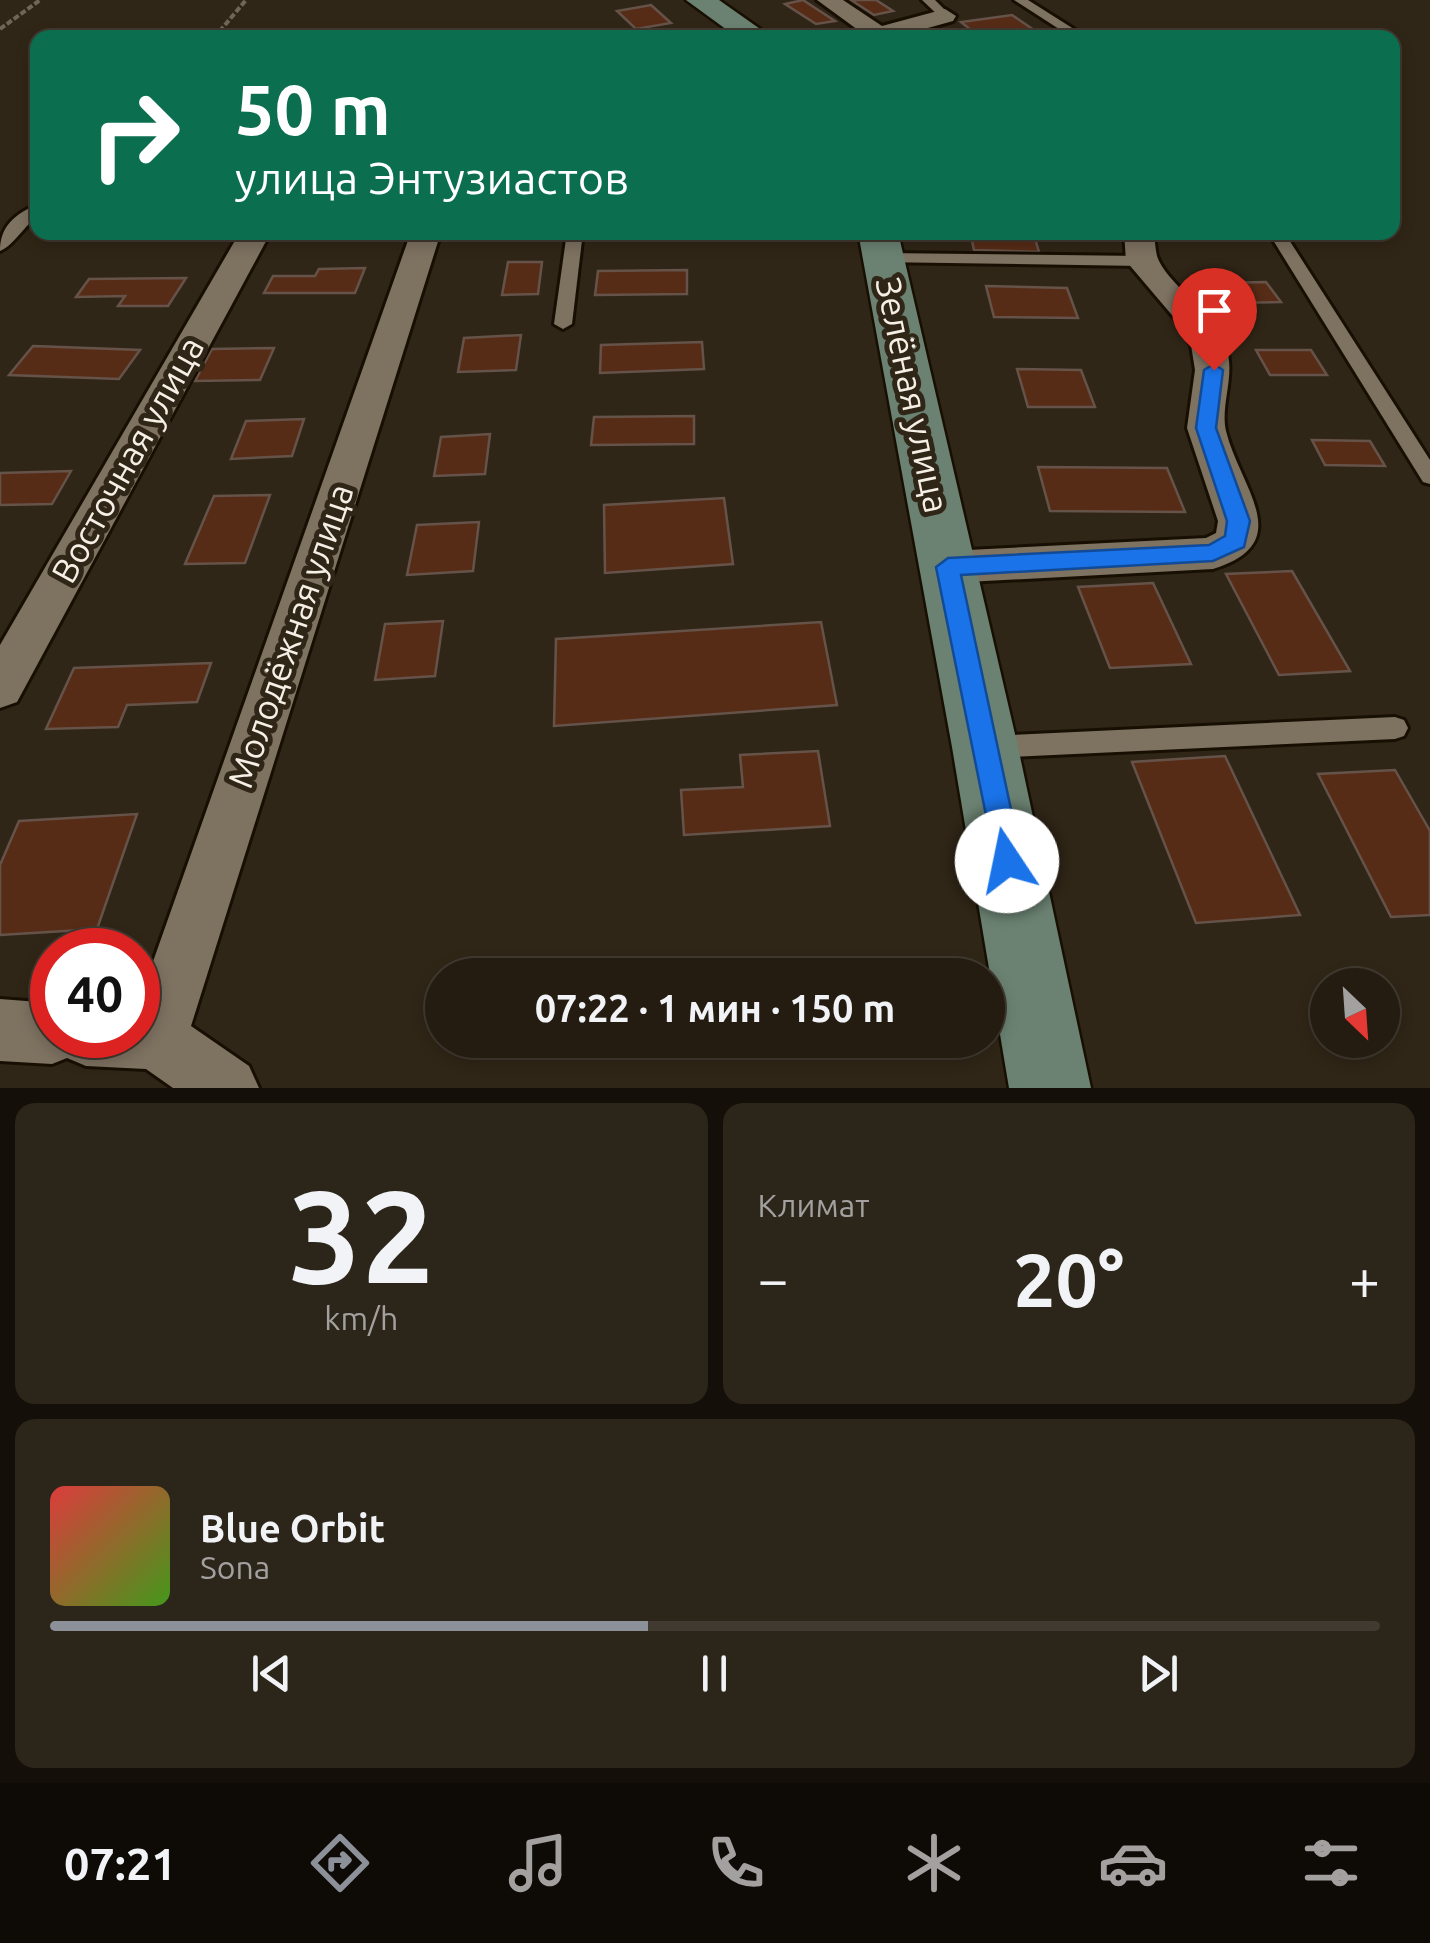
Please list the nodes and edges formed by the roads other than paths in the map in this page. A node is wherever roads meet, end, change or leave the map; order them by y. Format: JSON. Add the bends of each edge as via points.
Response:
{"nodes":[{"id":1,"x":700,"y":0,"type":"edge"},
{"id":2,"x":828,"y":0,"type":"edge"},
{"id":3,"x":1020,"y":0,"type":"edge"},
{"id":4,"x":936,"y":8,"type":"edge"},
{"id":5,"x":747,"y":30,"type":"edge"},
{"id":6,"x":873,"y":30,"type":"edge"},
{"id":7,"x":888,"y":30,"type":"edge"},
{"id":8,"x":1069,"y":30,"type":"edge"},
{"id":9,"x":30,"y":215,"type":"edge"},
{"id":10,"x":252,"y":240,"type":"edge"},
{"id":11,"x":423,"y":240,"type":"edge"},
{"id":12,"x":574,"y":240,"type":"edge"},
{"id":13,"x":1281,"y":240,"type":"edge"},
{"id":14,"x":881,"y":245,"type":"edge"},
{"id":15,"x":0,"y":246,"type":"edge"},
{"id":16,"x":1140,"y":247,"type":"edge"},
{"id":17,"x":563,"y":324,"type":"dead end"},
{"id":18,"x":1430,"y":477,"type":"edge"},
{"id":19,"x":948,"y":567,"type":"junction"},
{"id":20,"x":0,"y":688,"type":"edge"},
{"id":21,"x":1395,"y":728,"type":"dead end"},
{"id":22,"x":985,"y":747,"type":"junction"},
{"id":23,"x":160,"y":1027,"type":"edge"},
{"id":24,"x":0,"y":1030,"type":"edge"},
{"id":25,"x":30,"y":1032,"type":"edge"},
{"id":26,"x":160,"y":1042,"type":"edge"},
{"id":27,"x":227,"y":1088,"type":"edge"},
{"id":28,"x":1050,"y":1088,"type":"edge"}],
"edges":[{"from":1,"to":5,"type":"street"},
{"from":2,"to":6,"type":"street"},
{"from":3,"to":8,"type":"lane"},
{"from":4,"to":7,"type":"street"},
{"from":9,"to":15,"type":"lane"},
{"from":10,"to":20,"type":"street","name":"Восточная улица"},
{"from":11,"to":23,"type":"street","name":"Молодёжная улица"},
{"from":12,"to":17,"type":"lane"},
{"from":13,"to":18,"type":"lane"},
{"from":14,"to":16,"type":"lane"},
{"from":14,"to":19,"type":"street","name":"Зелёная улица"},
{"from":16,"to":19,"type":"street","via":[[1208,346],[1214,370],[1206,428],[1238,521],[1236,541],[1213,553]]},
{"from":19,"to":22,"type":"street","name":"Зелёная улица"},
{"from":21,"to":22,"type":"lane"},
{"from":22,"to":28,"type":"street","name":"Зелёная улица"},
{"from":24,"to":25,"type":"street"},
{"from":26,"to":27,"type":"street"}]}
